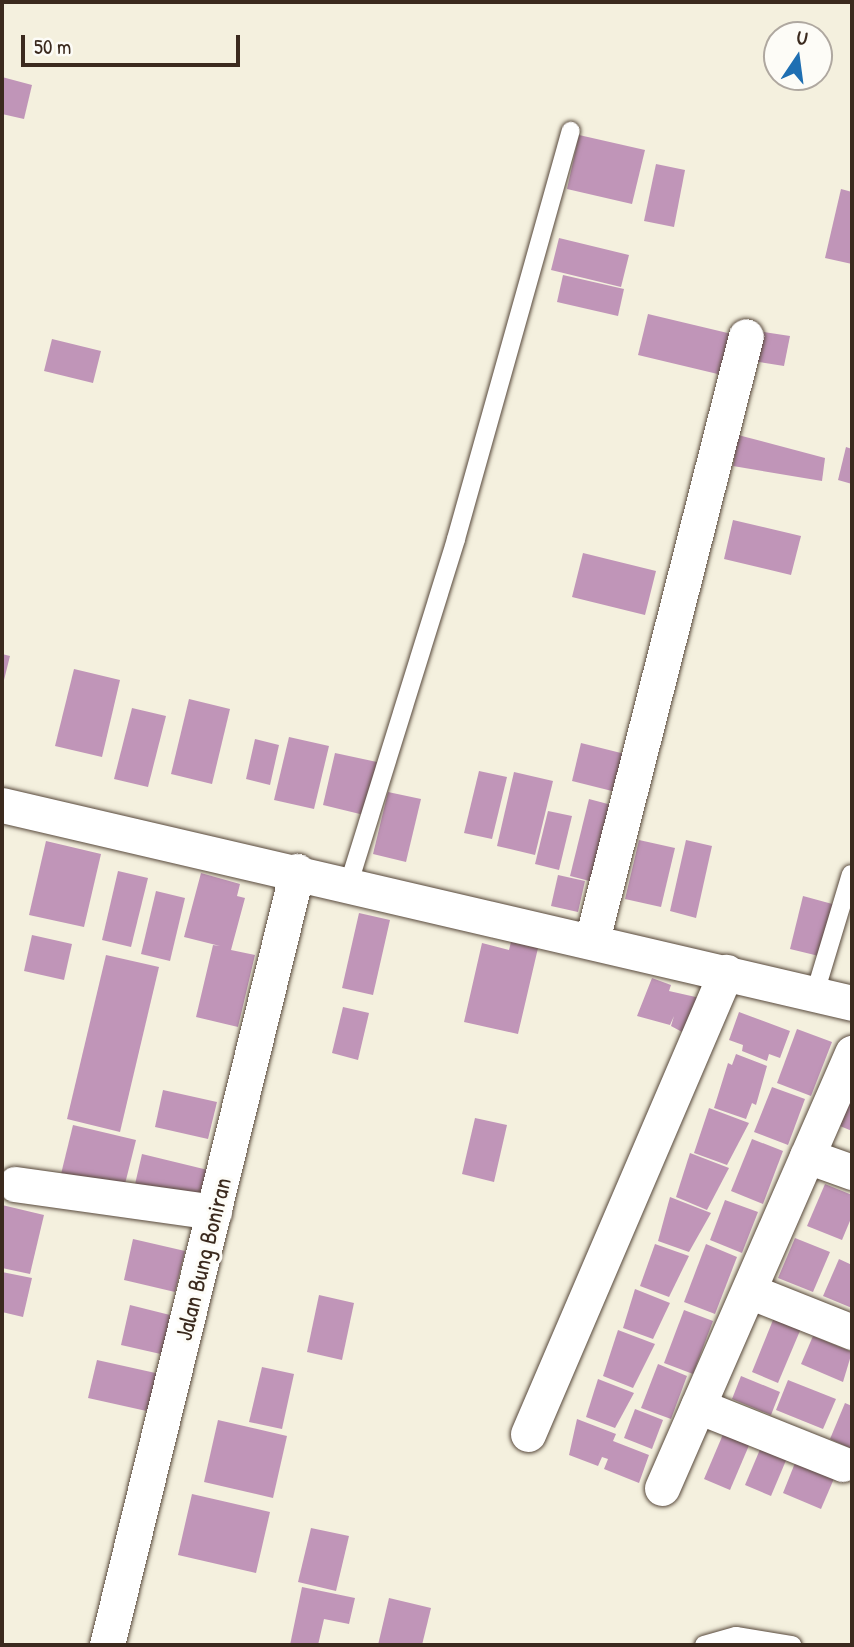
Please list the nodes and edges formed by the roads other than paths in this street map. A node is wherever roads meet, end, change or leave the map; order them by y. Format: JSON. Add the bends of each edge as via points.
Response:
{"nodes":[{"id":1,"x":571,"y":131,"type":"dead end"},
{"id":2,"x":746,"y":336,"type":"dead end"},
{"id":3,"x":2,"y":805,"type":"edge"},
{"id":4,"x":297,"y":871,"type":"junction"},
{"id":5,"x":850,"y":874,"type":"dead end"},
{"id":6,"x":349,"y":883,"type":"junction"},
{"id":7,"x":592,"y":940,"type":"junction"},
{"id":8,"x":726,"y":972,"type":"junction"},
{"id":9,"x":815,"y":993,"type":"junction"},
{"id":10,"x":852,"y":1003,"type":"edge"},
{"id":11,"x":852,"y":1054,"type":"edge"},
{"id":12,"x":807,"y":1156,"type":"junction"},
{"id":13,"x":852,"y":1172,"type":"edge"},
{"id":14,"x":15,"y":1184,"type":"dead end"},
{"id":15,"x":214,"y":1212,"type":"junction"},
{"id":16,"x":749,"y":1291,"type":"junction"},
{"id":17,"x":852,"y":1332,"type":"edge"},
{"id":18,"x":698,"y":1406,"type":"junction"},
{"id":19,"x":528,"y":1434,"type":"dead end"},
{"id":20,"x":843,"y":1464,"type":"dead end"},
{"id":21,"x":662,"y":1488,"type":"dead end"},
{"id":22,"x":107,"y":1645,"type":"edge"},
{"id":23,"x":704,"y":1645,"type":"edge"},
{"id":24,"x":792,"y":1645,"type":"edge"}],
"edges":[{"from":1,"to":6,"type":"lane","via":[[456,539]]},
{"from":2,"to":7,"type":"street"},
{"from":3,"to":4,"type":"street"},
{"from":4,"to":6,"type":"street"},
{"from":4,"to":15,"type":"street","name":"Jalan Bung Boniran"},
{"from":5,"to":9,"type":"lane"},
{"from":6,"to":7,"type":"street"},
{"from":7,"to":8,"type":"street"},
{"from":8,"to":9,"type":"street"},
{"from":8,"to":19,"type":"street"},
{"from":9,"to":10,"type":"street"},
{"from":11,"to":12,"type":"street"},
{"from":12,"to":13,"type":"street"},
{"from":12,"to":16,"type":"street"},
{"from":14,"to":15,"type":"street"},
{"from":15,"to":22,"type":"street","name":"Jalan Bung Boniran"},
{"from":16,"to":17,"type":"street"},
{"from":16,"to":18,"type":"street"},
{"from":18,"to":20,"type":"street"},
{"from":18,"to":21,"type":"street"},
{"from":23,"to":24,"type":"lane","via":[[736,1636]]}]}
